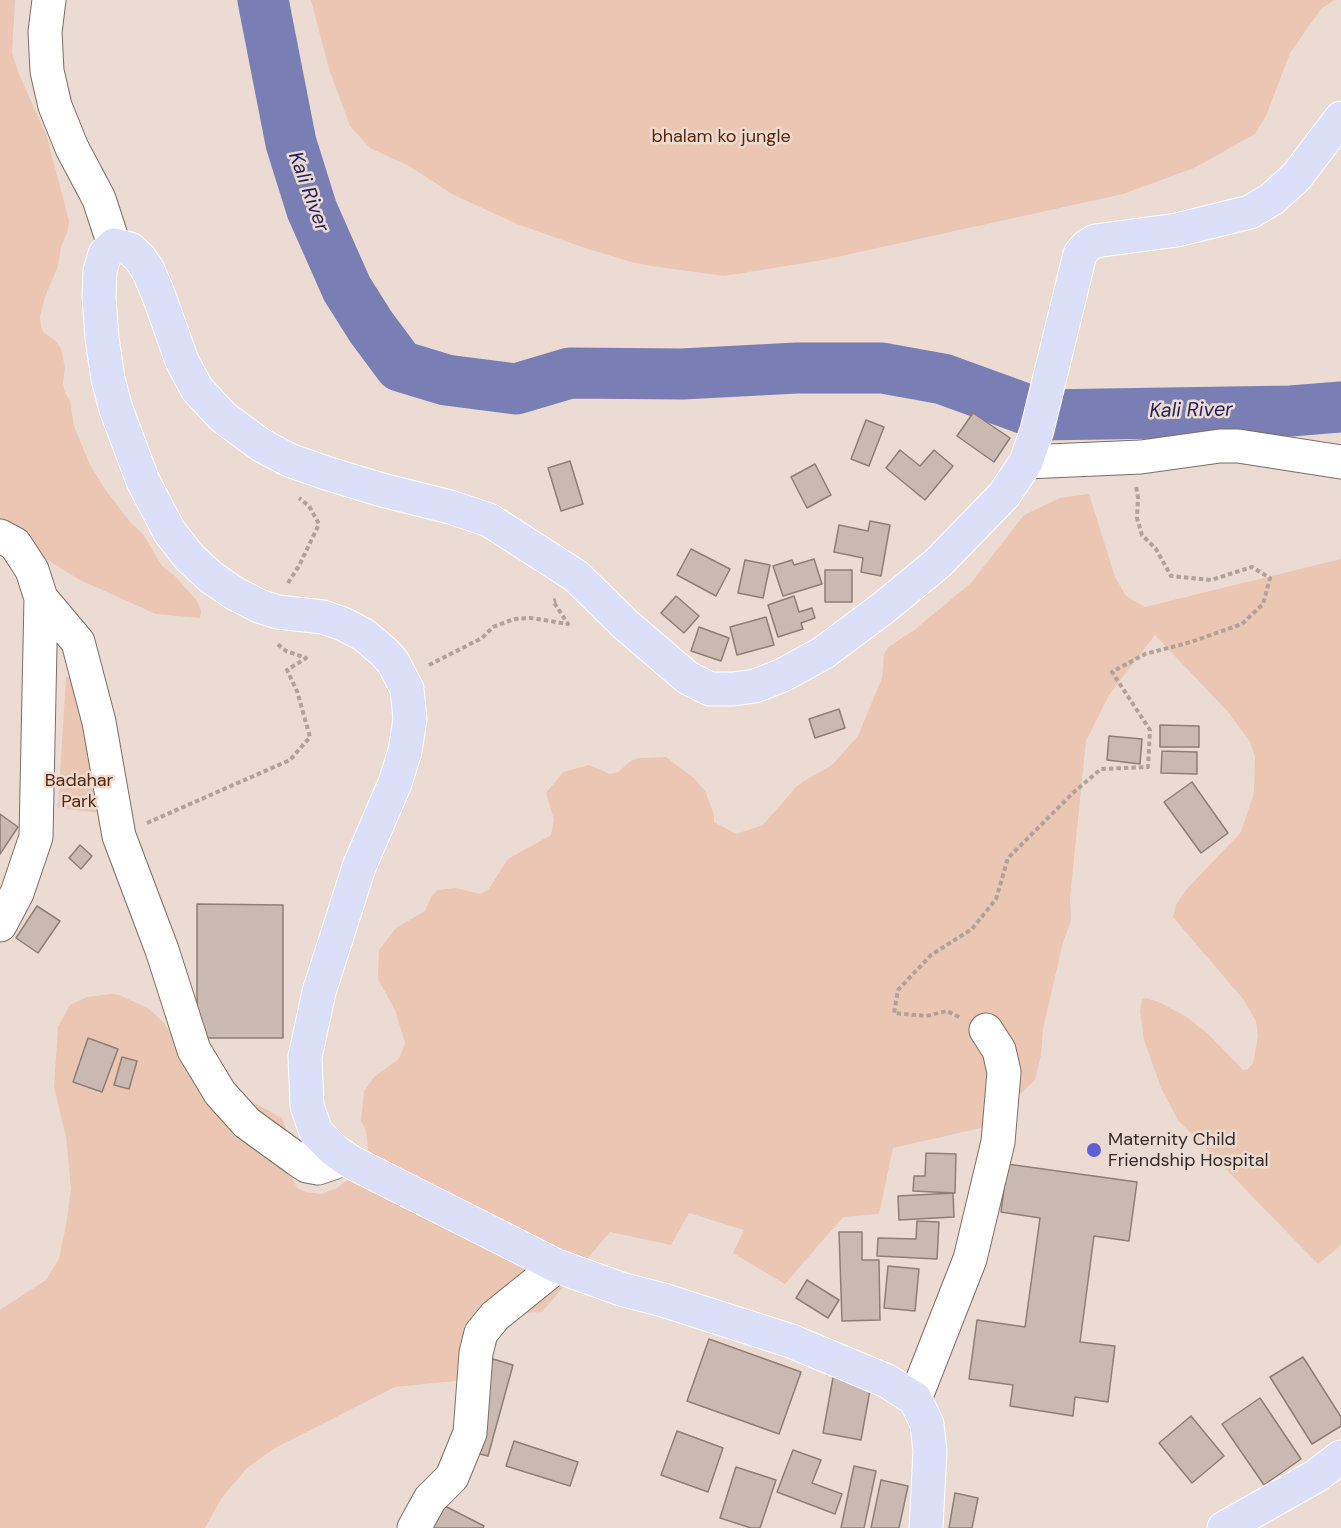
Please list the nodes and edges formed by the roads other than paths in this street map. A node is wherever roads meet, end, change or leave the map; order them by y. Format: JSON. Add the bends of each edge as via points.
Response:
{"nodes":[{"id":1,"x":49,"y":0,"type":"edge"},
{"id":2,"x":1341,"y":118,"type":"edge"},
{"id":3,"x":114,"y":245,"type":"junction"},
{"id":4,"x":1026,"y":462,"type":"junction"},
{"id":5,"x":1341,"y":462,"type":"edge"},
{"id":6,"x":0,"y":536,"type":"edge"},
{"id":7,"x":41,"y":597,"type":"junction"},
{"id":8,"x":0,"y":925,"type":"edge"},
{"id":9,"x":987,"y":1030,"type":"road end"},
{"id":10,"x":335,"y":1150,"type":"junction"},
{"id":11,"x":557,"y":1266,"type":"junction"},
{"id":12,"x":915,"y":1399,"type":"junction"},
{"id":13,"x":1341,"y":1457,"type":"edge"},
{"id":14,"x":414,"y":1528,"type":"edge"},
{"id":15,"x":926,"y":1528,"type":"edge"},
{"id":16,"x":1224,"y":1528,"type":"edge"}],
"edges":[{"from":1,"to":3,"type":"street","via":[[45,32],[47,71],[55,106],[99,199]]},
{"from":2,"to":4,"type":"main road","via":[[1297,176],[1272,199],[1250,212],[1177,230],[1095,241],[1087,246],[1080,254]]},
{"from":3,"to":4,"type":"main road","via":[[130,249],[148,270],[182,361],[197,389],[223,417],[261,445],[289,459],[489,520],[576,576],[688,678],[710,689],[755,686],[823,653],[938,563],[1004,495]]},
{"from":3,"to":10,"type":"main road","via":[[105,254],[100,271],[102,338],[116,409],[143,482],[169,531],[212,578],[259,606],[323,617],[364,635],[393,662],[407,689],[410,719],[405,751],[359,867],[319,992],[305,1057],[307,1106],[316,1132]]},
{"from":4,"to":5,"type":"street","via":[[1140,457],[1229,446]]},
{"from":6,"to":7,"type":"street","via":[[15,544],[32,570]]},
{"from":7,"to":8,"type":"street","via":[[36,837],[17,893]]},
{"from":7,"to":10,"type":"street","via":[[78,642],[99,722],[119,836],[194,1050],[220,1093],[247,1123],[307,1166],[318,1168],[333,1163]]},
{"from":9,"to":12,"type":"street","via":[[999,1050],[1004,1072],[998,1142],[970,1259]]},
{"from":10,"to":11,"type":"main road","via":[[398,1187]]},
{"from":11,"to":12,"type":"main road","via":[[791,1341],[887,1381]]},
{"from":11,"to":14,"type":"street","via":[[495,1316],[481,1334],[470,1433],[452,1477],[430,1500]]},
{"from":12,"to":15,"type":"main road","via":[[927,1424],[930,1451]]},
{"from":13,"to":16,"type":"main road","via":[[1316,1476]]}]}
